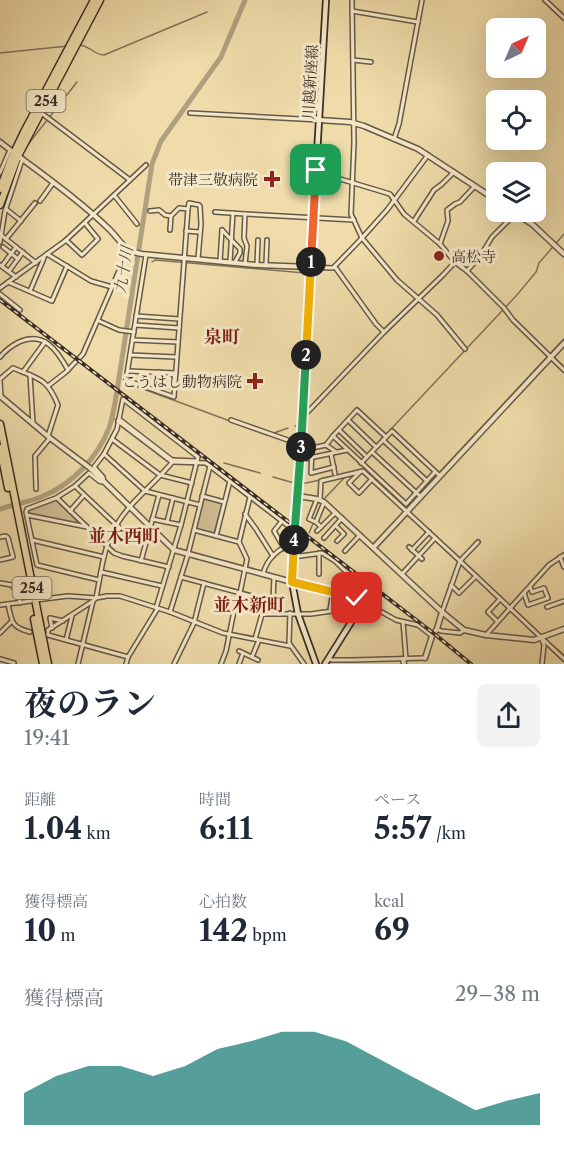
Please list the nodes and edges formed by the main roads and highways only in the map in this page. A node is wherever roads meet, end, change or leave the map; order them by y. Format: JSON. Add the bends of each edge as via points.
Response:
{"nodes":[{"id":1,"x":94,"y":0,"type":"edge"},
{"id":2,"x":100,"y":0,"type":"edge"},
{"id":3,"x":326,"y":0,"type":"edge"},
{"id":4,"x":16,"y":155,"type":"junction"},
{"id":5,"x":0,"y":189,"type":"edge"},
{"id":6,"x":3,"y":207,"type":"edge"},
{"id":7,"x":0,"y":424,"type":"edge"},
{"id":8,"x":0,"y":448,"type":"edge"},
{"id":9,"x":12,"y":497,"type":"junction"},
{"id":10,"x":360,"y":607,"type":"road end"},
{"id":11,"x":327,"y":661,"type":"edge"},
{"id":12,"x":46,"y":664,"type":"edge"},
{"id":13,"x":316,"y":664,"type":"edge"}],
"edges":[{"from":1,"to":4,"type":"highway","number":"254"},
{"from":2,"to":4,"type":"highway","number":"254"},
{"from":3,"to":13,"type":"main road","name":"川越新座線","via":[[292,582],[298,614]]},
{"from":4,"to":5,"type":"highway","number":"254"},
{"from":4,"to":6,"type":"highway","number":"254"},
{"from":7,"to":9,"type":"highway","number":"254"},
{"from":8,"to":9,"type":"highway","number":"254"},
{"from":9,"to":12,"type":"highway","number":"254"},
{"from":10,"to":11,"type":"main road"}]}
